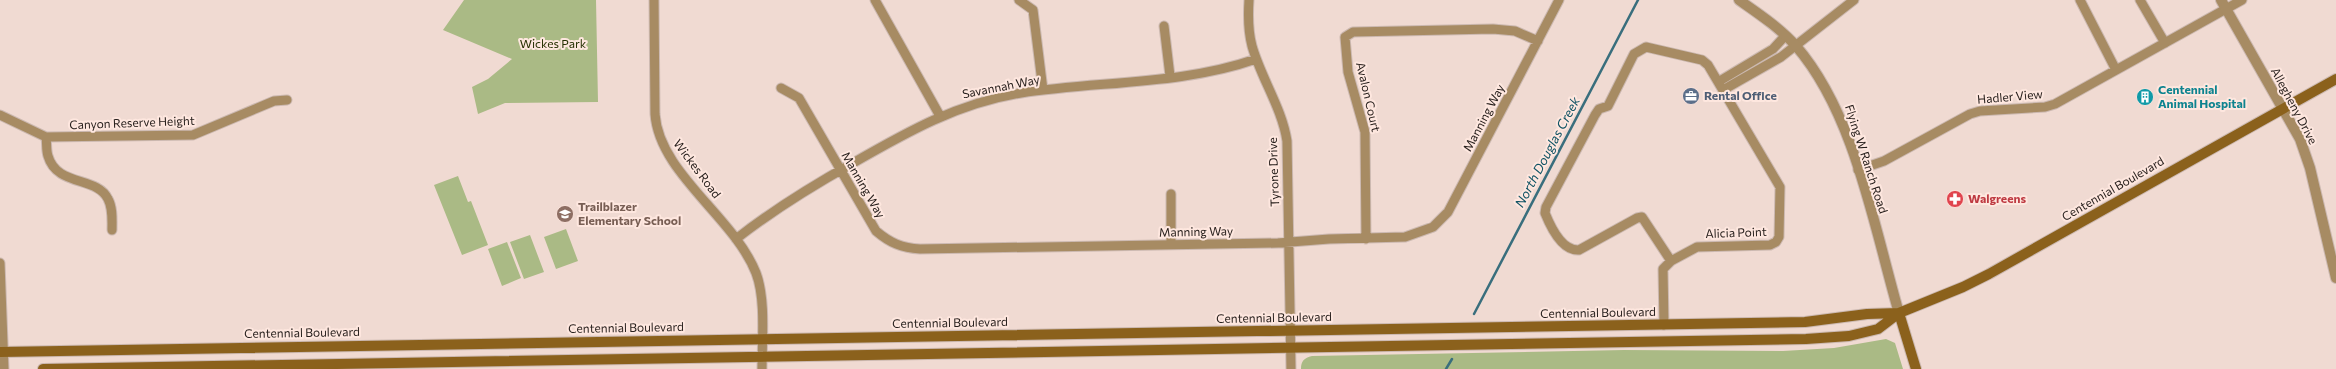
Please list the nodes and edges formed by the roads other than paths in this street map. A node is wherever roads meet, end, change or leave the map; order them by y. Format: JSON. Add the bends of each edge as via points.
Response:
{"nodes":[{"id":1,"x":654,"y":0,"type":"edge"},
{"id":2,"x":875,"y":0,"type":"edge"},
{"id":3,"x":1019,"y":0,"type":"edge"},
{"id":4,"x":1249,"y":0,"type":"edge"},
{"id":5,"x":1559,"y":0,"type":"edge"},
{"id":6,"x":1739,"y":0,"type":"edge"},
{"id":7,"x":1854,"y":0,"type":"edge"},
{"id":8,"x":2080,"y":0,"type":"edge"},
{"id":9,"x":2140,"y":0,"type":"edge"},
{"id":10,"x":2242,"y":0,"type":"edge"},
{"id":11,"x":2223,"y":5,"type":"edge"},
{"id":12,"x":1164,"y":26,"type":"dead end"},
{"id":13,"x":1785,"y":36,"type":"junction"},
{"id":14,"x":1538,"y":41,"type":"junction"},
{"id":15,"x":2165,"y":43,"type":"junction"},
{"id":16,"x":1795,"y":46,"type":"junction"},
{"id":17,"x":1256,"y":59,"type":"junction"},
{"id":18,"x":2116,"y":70,"type":"junction"},
{"id":19,"x":1170,"y":76,"type":"junction"},
{"id":20,"x":2336,"y":79,"type":"edge"},
{"id":21,"x":1720,"y":86,"type":"junction"},
{"id":22,"x":781,"y":88,"type":"dead end"},
{"id":23,"x":1043,"y":90,"type":"junction"},
{"id":24,"x":287,"y":100,"type":"dead end"},
{"id":25,"x":2282,"y":108,"type":"junction"},
{"id":26,"x":0,"y":115,"type":"edge"},
{"id":27,"x":940,"y":116,"type":"junction"},
{"id":28,"x":46,"y":137,"type":"junction"},
{"id":29,"x":840,"y":170,"type":"junction"},
{"id":30,"x":1858,"y":170,"type":"junction"},
{"id":31,"x":1170,"y":194,"type":"dead end"},
{"id":32,"x":112,"y":230,"type":"dead end"},
{"id":33,"x":1366,"y":238,"type":"junction"},
{"id":34,"x":736,"y":239,"type":"junction"},
{"id":35,"x":1289,"y":243,"type":"junction"},
{"id":36,"x":1171,"y":244,"type":"junction"},
{"id":37,"x":1671,"y":261,"type":"junction"},
{"id":38,"x":0,"y":263,"type":"edge"},
{"id":39,"x":2335,"y":273,"type":"edge"},
{"id":40,"x":1899,"y":313,"type":"junction"},
{"id":41,"x":1664,"y":325,"type":"junction"},
{"id":42,"x":1290,"y":331,"type":"junction"},
{"id":43,"x":762,"y":340,"type":"junction"},
{"id":44,"x":1291,"y":349,"type":"junction"},
{"id":45,"x":2,"y":352,"type":"edge"},
{"id":46,"x":762,"y":356,"type":"junction"},
{"id":47,"x":4,"y":369,"type":"edge"},
{"id":48,"x":43,"y":369,"type":"edge"},
{"id":49,"x":762,"y":369,"type":"edge"},
{"id":50,"x":1291,"y":369,"type":"edge"},
{"id":51,"x":1916,"y":369,"type":"edge"}],
"edges":[{"from":1,"to":34,"type":"street","name":"Wickes Road","via":[[655,114],[658,132],[674,162]]},
{"from":2,"to":27,"type":"street"},
{"from":3,"to":23,"type":"street","via":[[1032,10]]},
{"from":4,"to":17,"type":"street","name":"Tyrone Drive","via":[[1250,36]]},
{"from":5,"to":14,"type":"street","name":"Manning Way"},
{"from":6,"to":13,"type":"street","name":"Flying W Ranch Road"},
{"from":7,"to":16,"type":"street"},
{"from":8,"to":18,"type":"street"},
{"from":9,"to":15,"type":"street"},
{"from":10,"to":11,"type":"street","name":"Hadler View"},
{"from":11,"to":15,"type":"street","name":"Hadler View"},
{"from":11,"to":25,"type":"street","name":"Allegheny Drive"},
{"from":12,"to":19,"type":"street"},
{"from":13,"to":16,"type":"street","name":"Flying W Ranch Road"},
{"from":13,"to":21,"type":"street","via":[[1773,49]]},
{"from":14,"to":33,"type":"street","name":"Manning Way","via":[[1442,220],[1416,235]]},
{"from":14,"to":33,"type":"street","name":"Avalon Court","via":[[1515,31],[1493,29],[1353,32],[1345,36],[1348,72],[1365,132]]},
{"from":15,"to":18,"type":"street","name":"Hadler View"},
{"from":16,"to":21,"type":"street","via":[[1781,57]]},
{"from":16,"to":30,"type":"street","name":"Flying W Ranch Road","via":[[1835,106]]},
{"from":17,"to":19,"type":"street","name":"Savannah Way","via":[[1218,71]]},
{"from":17,"to":35,"type":"street","name":"Tyrone Drive","via":[[1286,134]]},
{"from":18,"to":30,"type":"street","name":"Hadler View","via":[[2046,107],[1980,111],[1970,114],[1884,161]]},
{"from":19,"to":23,"type":"street","name":"Savannah Way"},
{"from":20,"to":25,"type":"main road","name":"Centennial Boulevard"},
{"from":21,"to":37,"type":"street","name":"Alicia Point","via":[[1780,187],[1779,237],[1770,245],[1697,247]]},
{"from":21,"to":37,"type":"street","name":"Alicia Point","via":[[1708,65],[1702,60],[1646,47],[1640,49],[1634,54],[1608,106],[1599,109],[1595,114],[1546,208],[1548,219],[1565,247],[1572,251],[1579,250],[1642,217]]},
{"from":22,"to":29,"type":"street","name":"Manning Way","via":[[799,98]]},
{"from":23,"to":27,"type":"street","name":"Savannah Way","via":[[985,101]]},
{"from":24,"to":28,"type":"street","name":"Canyon Reserve Height","via":[[274,101],[193,135]]},
{"from":25,"to":39,"type":"street","name":"Allegheny Drive","via":[[2300,139],[2310,168]]},
{"from":25,"to":40,"type":"main road","name":"Centennial Boulevard","via":[[1989,274]]},
{"from":26,"to":28,"type":"street","name":"Canyon Reserve Height"},
{"from":27,"to":29,"type":"street","name":"Savannah Way"},
{"from":28,"to":32,"type":"street","via":[[48,155],[57,169],[75,181],[96,187],[108,198],[111,205]]},
{"from":29,"to":34,"type":"street","name":"Savannah Way","via":[[784,203]]},
{"from":29,"to":36,"type":"street","name":"Manning Way","via":[[876,231],[891,242],[909,248]]},
{"from":30,"to":40,"type":"street","name":"Flying W Ranch Road"},
{"from":31,"to":36,"type":"street"},
{"from":33,"to":35,"type":"street","name":"Manning Way"},
{"from":34,"to":43,"type":"street","name":"Wickes Road","via":[[752,264],[759,282]]},
{"from":35,"to":36,"type":"street","name":"Manning Way"},
{"from":35,"to":42,"type":"street","name":"Tyrone Drive"},
{"from":37,"to":41,"type":"street","via":[[1661,274]]},
{"from":38,"to":45,"type":"street"},
{"from":40,"to":41,"type":"main road","name":"Centennial Boulevard","via":[[1867,314],[1806,322]]},
{"from":40,"to":44,"type":"main road","name":"Centennial Boulevard","via":[[1878,329],[1849,336],[1806,339]]},
{"from":40,"to":51,"type":"main road"},
{"from":41,"to":42,"type":"main road","name":"Centennial Boulevard"},
{"from":42,"to":43,"type":"main road","name":"Centennial Boulevard"},
{"from":42,"to":44,"type":"street","name":"Tyrone Drive"},
{"from":43,"to":45,"type":"main road","name":"Centennial Boulevard"},
{"from":43,"to":46,"type":"street","name":"Wickes Road"},
{"from":44,"to":46,"type":"main road","name":"Centennial Boulevard"},
{"from":44,"to":50,"type":"street","name":"Tyrone Drive"},
{"from":45,"to":47,"type":"street"},
{"from":46,"to":48,"type":"main road","name":"Centennial Boulevard"},
{"from":46,"to":49,"type":"street","name":"Wickes Road"}]}
